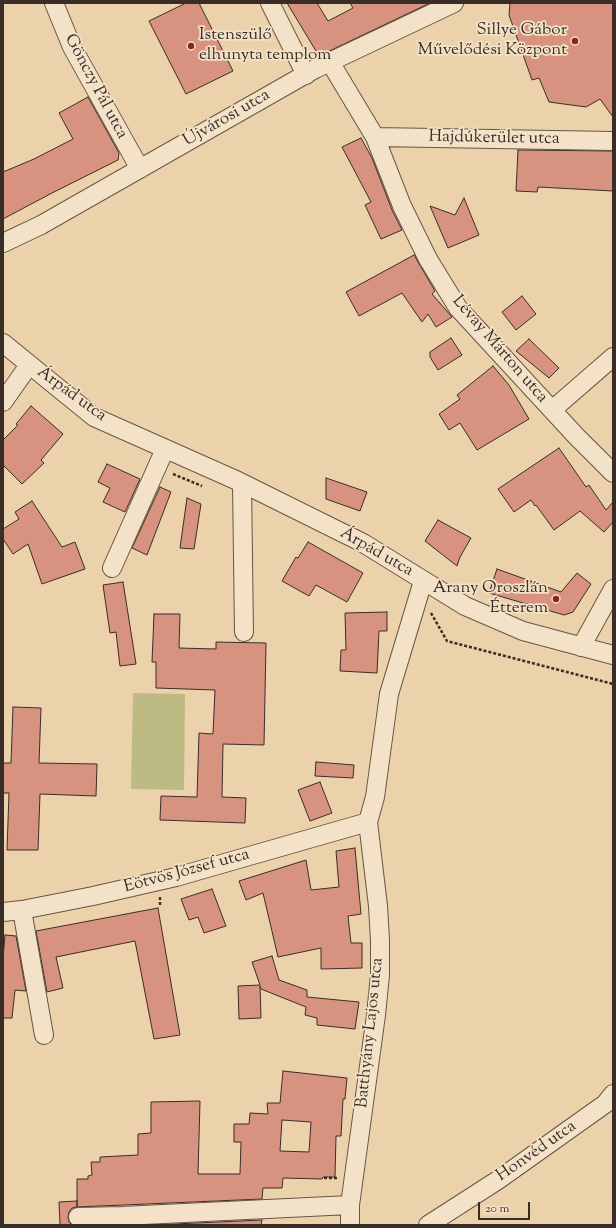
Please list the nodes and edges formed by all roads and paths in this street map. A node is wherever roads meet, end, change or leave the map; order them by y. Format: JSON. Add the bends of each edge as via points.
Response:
{"nodes":[{"id":1,"x":54,"y":3,"type":"edge"},
{"id":2,"x":270,"y":3,"type":"edge"},
{"id":3,"x":454,"y":3,"type":"edge"},
{"id":4,"x":437,"y":7,"type":"edge"},
{"id":5,"x":330,"y":62,"type":"junction"},
{"id":6,"x":306,"y":75,"type":"junction"},
{"id":7,"x":375,"y":137,"type":"junction"},
{"id":8,"x":613,"y":141,"type":"edge"},
{"id":9,"x":140,"y":169,"type":"junction"},
{"id":10,"x":3,"y":243,"type":"edge"},
{"id":11,"x":3,"y":343,"type":"edge"},
{"id":12,"x":613,"y":357,"type":"edge"},
{"id":13,"x":29,"y":365,"type":"junction"},
{"id":14,"x":3,"y":402,"type":"edge"},
{"id":15,"x":552,"y":410,"type":"junction"},
{"id":16,"x":165,"y":449,"type":"junction"},
{"id":17,"x":157,"y":467,"type":"junction"},
{"id":18,"x":613,"y":473,"type":"edge"},
{"id":19,"x":242,"y":483,"type":"junction"},
{"id":20,"x":207,"y":488,"type":"dead end"},
{"id":21,"x":112,"y":568,"type":"dead end"},
{"id":22,"x":422,"y":587,"type":"junction"},
{"id":23,"x":613,"y":589,"type":"edge"},
{"id":24,"x":244,"y":632,"type":"dead end"},
{"id":25,"x":581,"y":647,"type":"junction"},
{"id":26,"x":613,"y":655,"type":"edge"},
{"id":27,"x":613,"y":684,"type":"edge"},
{"id":28,"x":368,"y":822,"type":"junction"},
{"id":29,"x":22,"y":910,"type":"junction"},
{"id":30,"x":3,"y":912,"type":"edge"},
{"id":31,"x":44,"y":1034,"type":"dead end"},
{"id":32,"x":610,"y":1104,"type":"edge"},
{"id":33,"x":350,"y":1205,"type":"junction"},
{"id":34,"x":78,"y":1217,"type":"dead end"},
{"id":35,"x":350,"y":1225,"type":"edge"},
{"id":36,"x":428,"y":1225,"type":"edge"}],
"edges":[{"from":1,"to":9,"type":"street","name":"Gönczy Pál utca","via":[[72,47]]},
{"from":2,"to":6,"type":"street"},
{"from":3,"to":4,"type":"street","name":"Újvárosi utca"},
{"from":4,"to":5,"type":"street","name":"Újvárosi utca"},
{"from":5,"to":6,"type":"street","name":"Újvárosi utca"},
{"from":5,"to":7,"type":"street","name":"Lévay Márton utca"},
{"from":6,"to":9,"type":"street","name":"Újvárosi utca"},
{"from":7,"to":8,"type":"street","name":"Hajdúkerület utca"},
{"from":7,"to":15,"type":"street","name":"Lévay Márton utca","via":[[402,206],[428,259],[458,308]]},
{"from":9,"to":10,"type":"street","name":"Újvárosi utca","via":[[41,225]]},
{"from":11,"to":13,"type":"street","name":"Árpád utca"},
{"from":12,"to":15,"type":"street"},
{"from":13,"to":14,"type":"street"},
{"from":13,"to":16,"type":"street","name":"Árpád utca","via":[[94,417]]},
{"from":15,"to":18,"type":"street","name":"Lévay Márton utca"},
{"from":16,"to":17,"type":"street"},
{"from":16,"to":19,"type":"street","name":"Árpád utca"},
{"from":17,"to":20,"type":"path"},
{"from":17,"to":21,"type":"street"},
{"from":19,"to":22,"type":"street","name":"Árpád utca","via":[[363,543]]},
{"from":19,"to":24,"type":"street"},
{"from":22,"to":25,"type":"street","name":"Árpád utca","via":[[523,631]]},
{"from":22,"to":27,"type":"path","via":[[447,641]]},
{"from":22,"to":28,"type":"street","name":"Batthyány Lajos utca","via":[[389,694],[375,797]]},
{"from":23,"to":25,"type":"street"},
{"from":25,"to":26,"type":"street","name":"Árpád utca"},
{"from":28,"to":29,"type":"street","name":"Eötvös József utca","via":[[176,877]]},
{"from":28,"to":33,"type":"street","name":"Batthyány Lajos utca","via":[[378,906],[380,975]]},
{"from":29,"to":30,"type":"street","name":"Eötvös József utca"},
{"from":29,"to":31,"type":"street"},
{"from":32,"to":36,"type":"street","name":"Honvéd utca"},
{"from":33,"to":34,"type":"street"},
{"from":33,"to":35,"type":"street","name":"Batthyány Lajos utca"}]}
